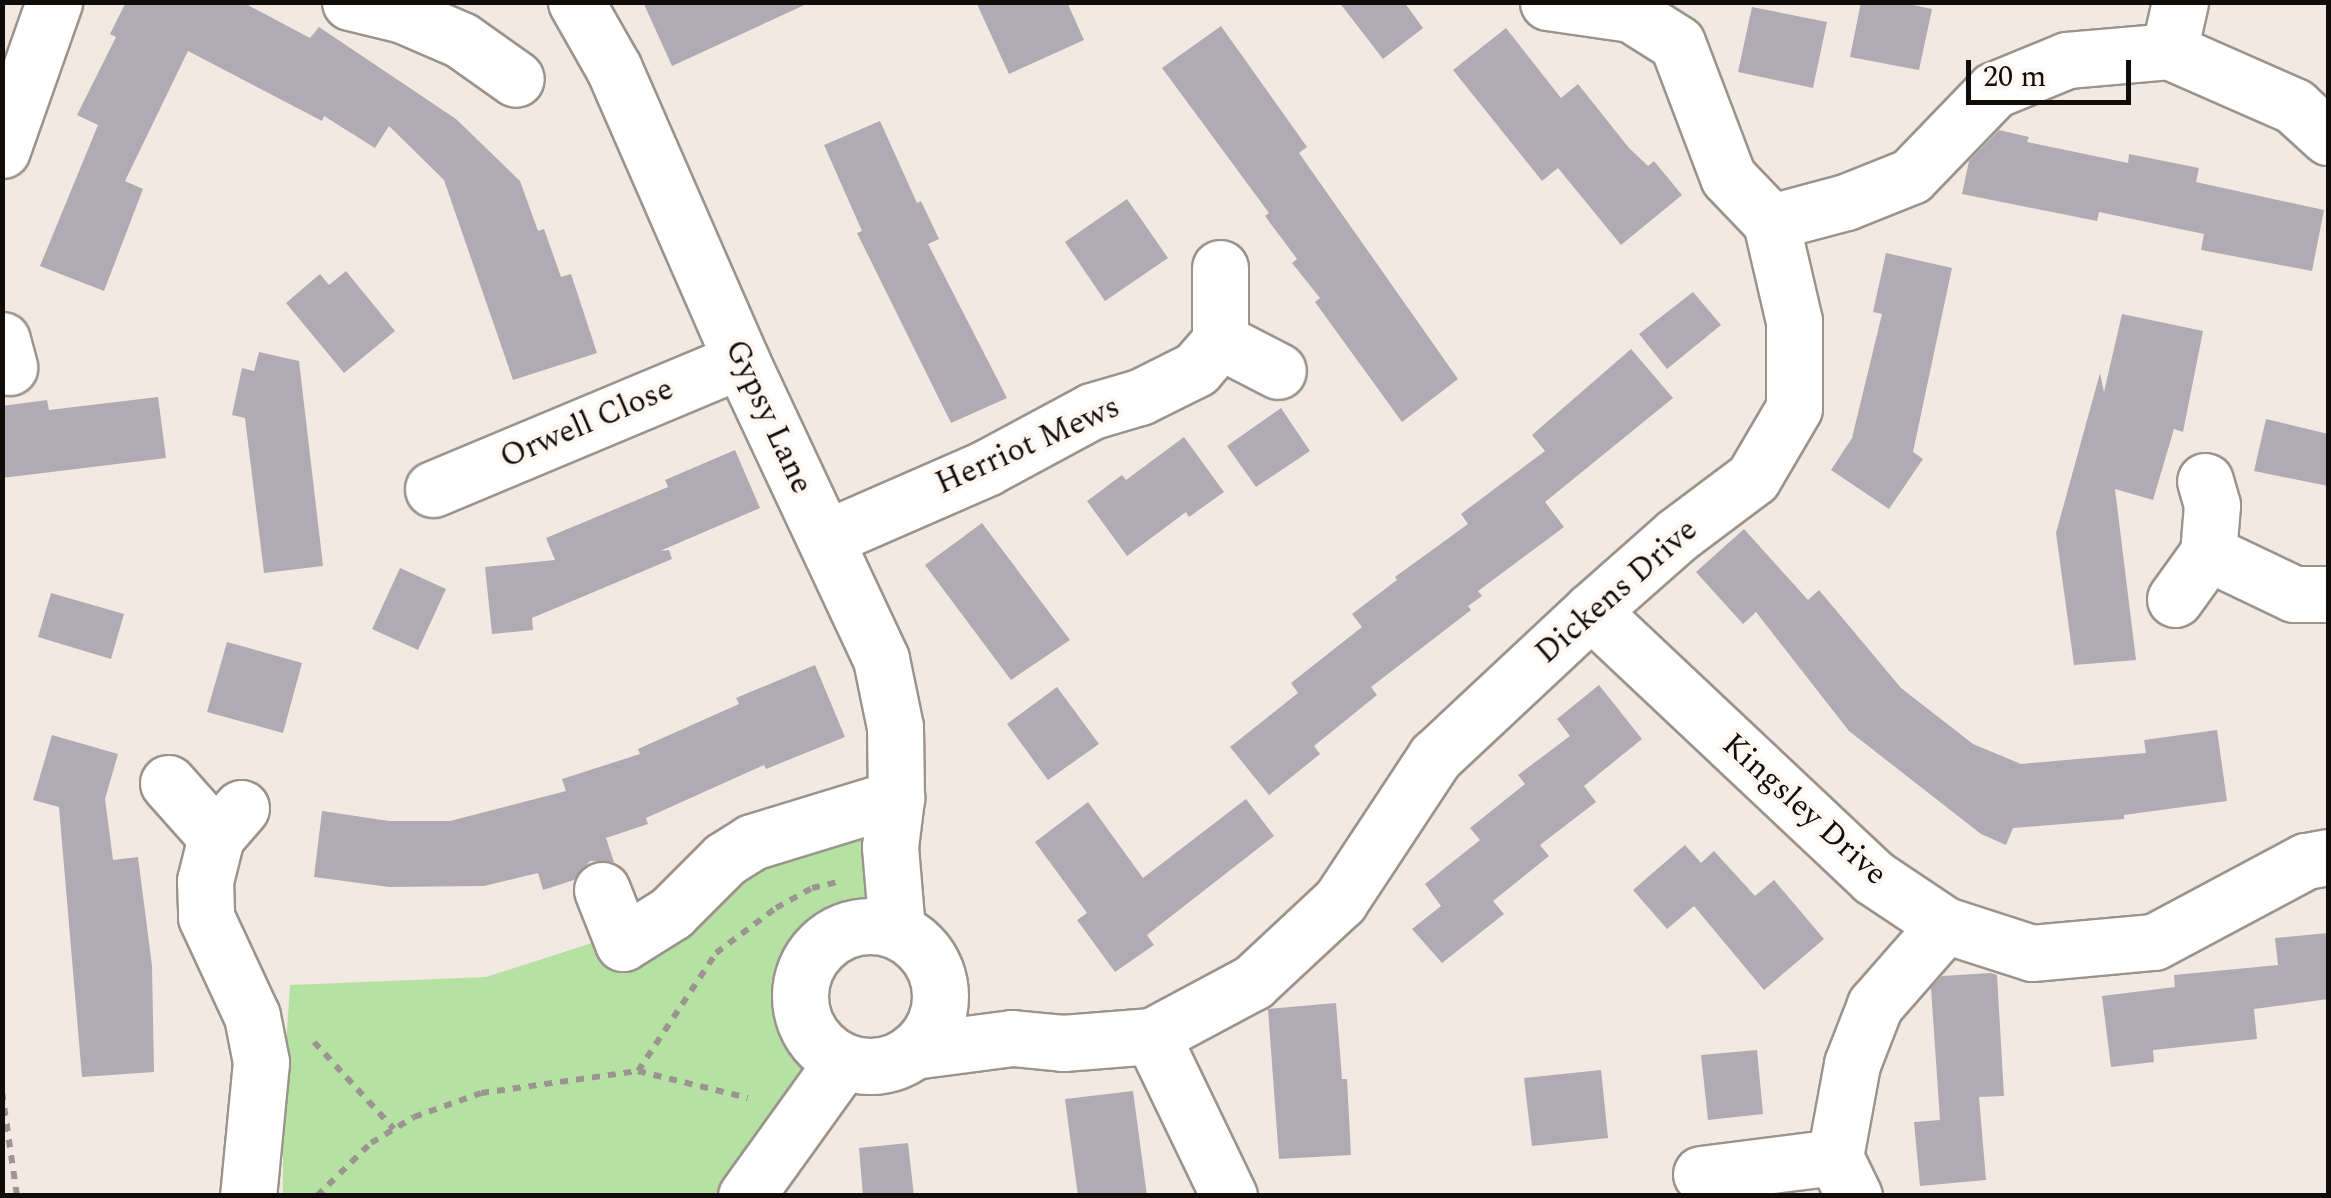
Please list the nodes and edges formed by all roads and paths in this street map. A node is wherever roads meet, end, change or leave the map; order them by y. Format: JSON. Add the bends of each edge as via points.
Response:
{"nodes":[{"id":1,"x":54,"y":2,"type":"edge"},
{"id":2,"x":350,"y":2,"type":"edge"},
{"id":3,"x":576,"y":2,"type":"edge"},
{"id":4,"x":1548,"y":2,"type":"edge"},
{"id":5,"x":2175,"y":27,"type":"edge"},
{"id":6,"x":516,"y":79,"type":"dead end"},
{"id":7,"x":2328,"y":137,"type":"edge"},
{"id":8,"x":2,"y":150,"type":"edge"},
{"id":9,"x":1771,"y":222,"type":"junction"},
{"id":10,"x":1220,"y":268,"type":"dead end"},
{"id":11,"x":1220,"y":341,"type":"junction"},
{"id":12,"x":741,"y":360,"type":"junction"},
{"id":13,"x":1278,"y":371,"type":"dead end"},
{"id":14,"x":2205,"y":481,"type":"dead end"},
{"id":15,"x":433,"y":489,"type":"dead end"},
{"id":16,"x":826,"y":538,"type":"junction"},
{"id":17,"x":2208,"y":553,"type":"junction"},
{"id":18,"x":2328,"y":594,"type":"edge"},
{"id":19,"x":2175,"y":598,"type":"dead end"},
{"id":20,"x":1591,"y":611,"type":"junction"},
{"id":21,"x":168,"y":783,"type":"dead end"},
{"id":22,"x":887,"y":840,"type":"junction"},
{"id":23,"x":2328,"y":857,"type":"edge"},
{"id":24,"x":602,"y":890,"type":"dead end"},
{"id":25,"x":1945,"y":925,"type":"junction"},
{"id":26,"x":871,"y":931,"type":"junction"},
{"id":27,"x":940,"y":1002,"type":"junction"},
{"id":28,"x":255,"y":1028,"type":"junction"},
{"id":29,"x":1152,"y":1036,"type":"junction"},
{"id":30,"x":1012,"y":1038,"type":"junction"},
{"id":31,"x":914,"y":1051,"type":"junction"},
{"id":32,"x":844,"y":1061,"type":"junction"},
{"id":33,"x":638,"y":1071,"type":"junction"},
{"id":34,"x":2,"y":1092,"type":"edge"},
{"id":35,"x":805,"y":1115,"type":"junction"},
{"id":36,"x":394,"y":1129,"type":"junction"},
{"id":37,"x":1701,"y":1174,"type":"dead end"},
{"id":38,"x":1844,"y":1176,"type":"edge"},
{"id":39,"x":17,"y":1196,"type":"edge"},
{"id":40,"x":248,"y":1196,"type":"edge"},
{"id":41,"x":317,"y":1196,"type":"edge"},
{"id":42,"x":746,"y":1196,"type":"edge"},
{"id":43,"x":1228,"y":1196,"type":"edge"}],
"edges":[{"from":1,"to":8,"type":"street"},
{"from":2,"to":6,"type":"street","via":[[462,40]]},
{"from":3,"to":12,"type":"street","name":"Gypsy Lane","via":[[614,69]]},
{"from":4,"to":9,"type":"street","via":[[1632,14],[1678,43],[1728,178]]},
{"from":5,"to":7,"type":"street","via":[[2294,106]]},
{"from":5,"to":9,"type":"street","via":[[1994,90],[1910,176]]},
{"from":9,"to":20,"type":"street","name":"Dickens Drive","via":[[1794,321],[1794,408],[1753,478]]},
{"from":10,"to":11,"type":"street"},
{"from":11,"to":13,"type":"street"},
{"from":11,"to":16,"type":"street","name":"Herriot Mews","via":[[1196,369],[1140,397],[1092,411],[986,468]]},
{"from":12,"to":15,"type":"street","name":"Orwell Close"},
{"from":12,"to":16,"type":"street","name":"Gypsy Lane"},
{"from":14,"to":17,"type":"street","via":[[2212,505]]},
{"from":16,"to":22,"type":"street","name":"Gypsy Lane","via":[[881,659],[895,727]]},
{"from":17,"to":18,"type":"street","via":[[2294,594]]},
{"from":17,"to":19,"type":"street"},
{"from":20,"to":25,"type":"street","name":"Kingsley Drive","via":[[1872,877]]},
{"from":20,"to":29,"type":"street","name":"Dickens Drive","via":[[1435,758],[1340,901],[1253,982]]},
{"from":21,"to":28,"type":"street","via":[[229,822],[205,881],[206,917]]},
{"from":22,"to":24,"type":"street","via":[[752,842],[725,859],[671,913],[623,943]]},
{"from":22,"to":26,"type":"street","name":"Gypsy Lane"},
{"from":22,"to":33,"type":"path","via":[[716,953]]},
{"from":23,"to":25,"type":"street","name":"Kingsley Drive","via":[[2306,861],[2154,942],[2032,953]]},
{"from":25,"to":38,"type":"street","via":[[1875,1005],[1852,1064]]},
{"from":26,"to":27,"type":"street","via":[[929,958]]},
{"from":26,"to":32,"type":"street","via":[[814,954],[801,987],[806,1023],[817,1042]]},
{"from":27,"to":30,"type":"street","name":"Dickens Drive"},
{"from":27,"to":31,"type":"street","via":[[937,1019]]},
{"from":28,"to":36,"type":"path","via":[[314,1042]]},
{"from":28,"to":40,"type":"street","via":[[261,1062]]},
{"from":29,"to":30,"type":"street","name":"Dickens Drive","via":[[1063,1044]]},
{"from":29,"to":43,"type":"street"},
{"from":30,"to":31,"type":"street","name":"Dickens Drive"},
{"from":31,"to":32,"type":"street","via":[[888,1064]]},
{"from":32,"to":35,"type":"street"},
{"from":33,"to":35,"type":"path"},
{"from":33,"to":36,"type":"path","via":[[481,1093]]},
{"from":34,"to":39,"type":"path"},
{"from":35,"to":42,"type":"street"},
{"from":36,"to":41,"type":"path"},
{"from":37,"to":38,"type":"street"}]}
